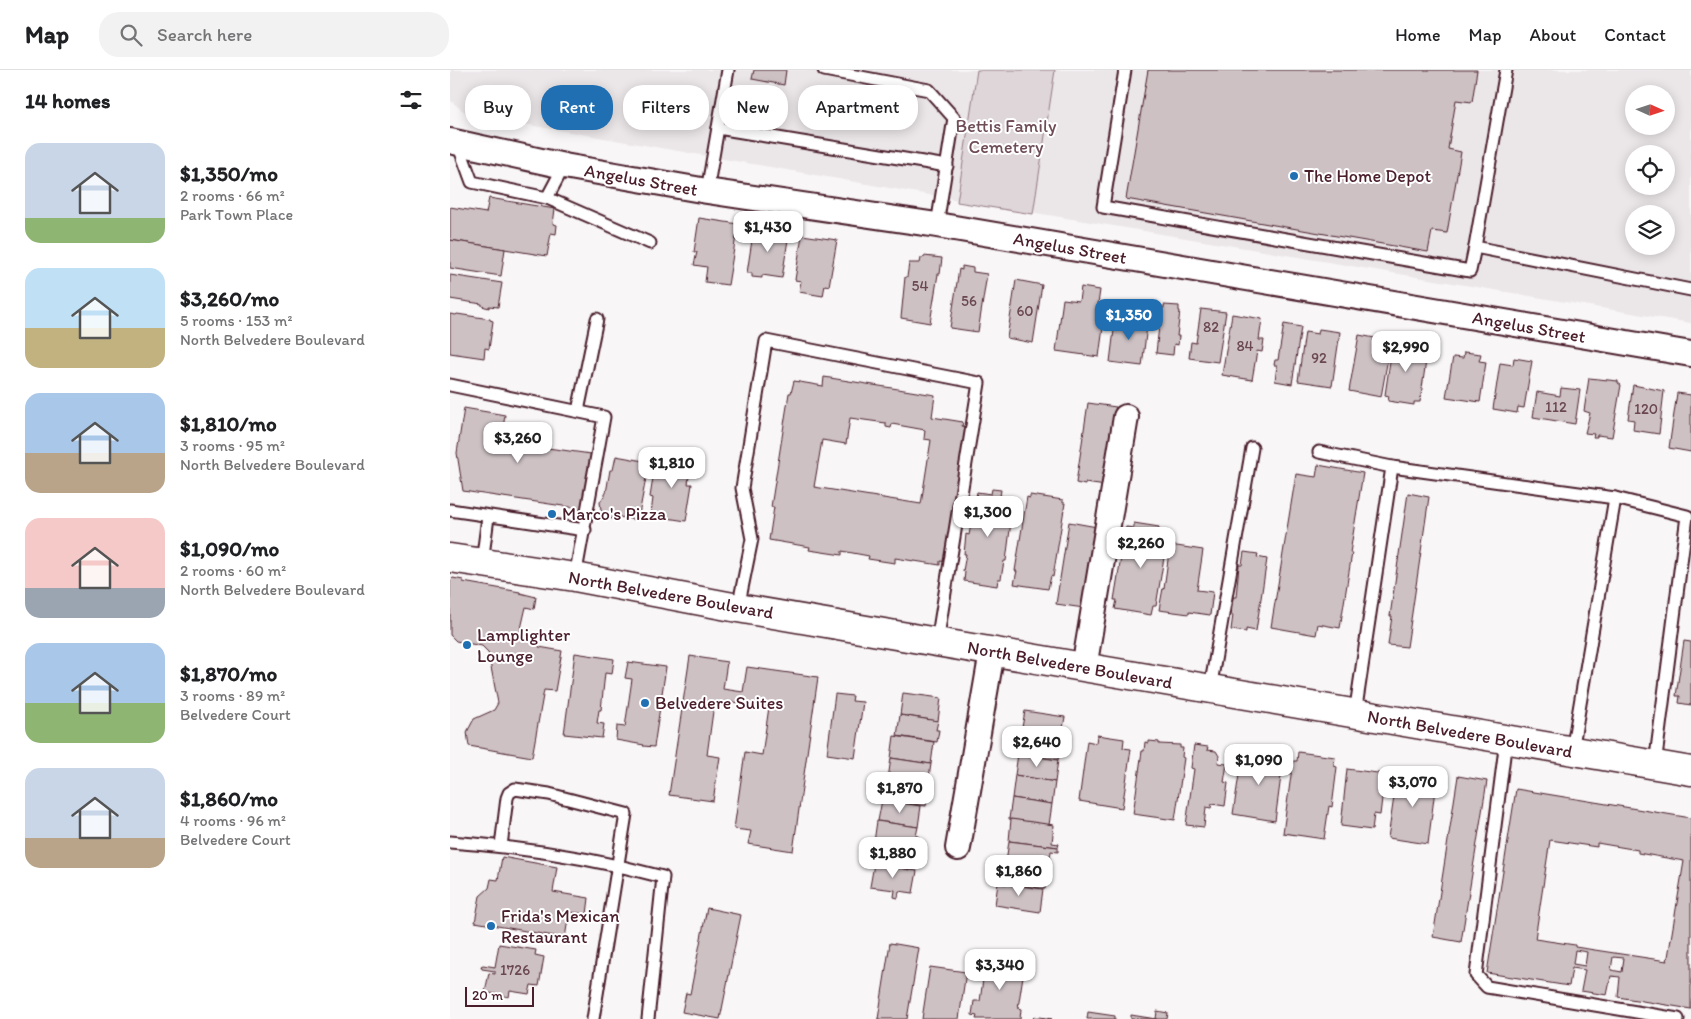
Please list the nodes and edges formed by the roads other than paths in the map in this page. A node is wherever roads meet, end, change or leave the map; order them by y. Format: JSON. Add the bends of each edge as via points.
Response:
{"nodes":[{"id":1,"x":728,"y":70,"type":"edge"},
{"id":2,"x":824,"y":70,"type":"edge"},
{"id":3,"x":1125,"y":70,"type":"edge"},
{"id":4,"x":1506,"y":70,"type":"edge"},
{"id":5,"x":718,"y":128,"type":"junction"},
{"id":6,"x":454,"y":143,"type":"edge"},
{"id":7,"x":564,"y":166,"type":"junction"},
{"id":8,"x":947,"y":166,"type":"junction"},
{"id":9,"x":707,"y":191,"type":"junction"},
{"id":10,"x":547,"y":198,"type":"junction"},
{"id":11,"x":937,"y":225,"type":"junction"},
{"id":12,"x":650,"y":243,"type":"dead end"},
{"id":13,"x":1475,"y":247,"type":"junction"},
{"id":14,"x":1691,"y":290,"type":"edge"},
{"id":15,"x":597,"y":319,"type":"dead end"},
{"id":16,"x":1691,"y":354,"type":"edge"},
{"id":17,"x":450,"y":385,"type":"edge"},
{"id":18,"x":578,"y":411,"type":"junction"},
{"id":19,"x":1126,"y":417,"type":"dead end"},
{"id":20,"x":1252,"y":448,"type":"dead end"},
{"id":21,"x":1319,"y":452,"type":"dead end"},
{"id":22,"x":1392,"y":466,"type":"junction"},
{"id":23,"x":1615,"y":498,"type":"junction"},
{"id":24,"x":450,"y":510,"type":"edge"},
{"id":25,"x":488,"y":517,"type":"junction"},
{"id":26,"x":585,"y":530,"type":"junction"},
{"id":27,"x":450,"y":558,"type":"edge"},
{"id":28,"x":482,"y":564,"type":"junction"},
{"id":29,"x":576,"y":577,"type":"junction"},
{"id":30,"x":738,"y":608,"type":"junction"},
{"id":31,"x":936,"y":642,"type":"junction"},
{"id":32,"x":992,"y":652,"type":"junction"},
{"id":33,"x":1084,"y":668,"type":"junction"},
{"id":34,"x":1210,"y":689,"type":"junction"},
{"id":35,"x":1354,"y":714,"type":"junction"},
{"id":36,"x":1506,"y":740,"type":"junction"},
{"id":37,"x":1572,"y":751,"type":"junction"},
{"id":38,"x":1655,"y":765,"type":"junction"},
{"id":39,"x":1691,"y":771,"type":"edge"},
{"id":40,"x":450,"y":842,"type":"edge"},
{"id":41,"x":501,"y":846,"type":"junction"},
{"id":42,"x":958,"y":848,"type":"dead end"},
{"id":43,"x":618,"y":865,"type":"junction"},
{"id":44,"x":593,"y":1019,"type":"edge"},
{"id":45,"x":648,"y":1019,"type":"edge"},
{"id":46,"x":1678,"y":1019,"type":"edge"}],
"edges":[{"from":1,"to":5,"type":"lane"},
{"from":2,"to":8,"type":"lane","via":[[929,90],[954,118]]},
{"from":3,"to":13,"type":"lane","via":[[1102,207],[1470,272]]},
{"from":4,"to":13,"type":"lane"},
{"from":5,"to":8,"type":"lane"},
{"from":5,"to":9,"type":"lane"},
{"from":6,"to":7,"type":"street","name":"Angelus Street"},
{"from":6,"to":10,"type":"lane","via":[[472,182]]},
{"from":7,"to":9,"type":"street","name":"Angelus Street"},
{"from":7,"to":10,"type":"lane"},
{"from":8,"to":11,"type":"lane"},
{"from":9,"to":11,"type":"street","name":"Angelus Street"},
{"from":10,"to":12,"type":"lane"},
{"from":11,"to":16,"type":"street","name":"Angelus Street"},
{"from":13,"to":14,"type":"lane"},
{"from":15,"to":18,"type":"lane"},
{"from":17,"to":18,"type":"lane"},
{"from":18,"to":26,"type":"lane","via":[[604,416]]},
{"from":19,"to":33,"type":"street"},
{"from":20,"to":34,"type":"lane"},
{"from":21,"to":22,"type":"lane"},
{"from":22,"to":23,"type":"lane"},
{"from":22,"to":35,"type":"lane"},
{"from":23,"to":37,"type":"lane"},
{"from":23,"to":38,"type":"lane","via":[[1687,516]]},
{"from":24,"to":25,"type":"lane"},
{"from":25,"to":26,"type":"lane"},
{"from":25,"to":28,"type":"lane"},
{"from":26,"to":29,"type":"lane"},
{"from":27,"to":28,"type":"street","name":"North Belvedere Boulevard"},
{"from":28,"to":29,"type":"street","name":"North Belvedere Boulevard"},
{"from":29,"to":30,"type":"street","name":"North Belvedere Boulevard"},
{"from":30,"to":31,"type":"street","name":"North Belvedere Boulevard"},
{"from":30,"to":31,"type":"lane","via":[[752,539],[742,488],[766,341],[979,383]]},
{"from":31,"to":32,"type":"street","name":"North Belvedere Boulevard"},
{"from":32,"to":33,"type":"street","name":"North Belvedere Boulevard"},
{"from":32,"to":42,"type":"street"},
{"from":33,"to":34,"type":"street","name":"North Belvedere Boulevard"},
{"from":34,"to":35,"type":"street","name":"North Belvedere Boulevard"},
{"from":35,"to":36,"type":"street","name":"North Belvedere Boulevard"},
{"from":36,"to":37,"type":"street","name":"North Belvedere Boulevard"},
{"from":36,"to":46,"type":"lane","via":[[1476,975],[1487,986]]},
{"from":37,"to":38,"type":"street","name":"North Belvedere Boulevard"},
{"from":38,"to":39,"type":"street","name":"North Belvedere Boulevard"},
{"from":40,"to":41,"type":"lane"},
{"from":41,"to":43,"type":"lane"},
{"from":41,"to":43,"type":"lane","via":[[509,793],[515,789],[549,794],[626,814]]},
{"from":43,"to":44,"type":"lane"},
{"from":43,"to":45,"type":"lane","via":[[663,877]]}]}
